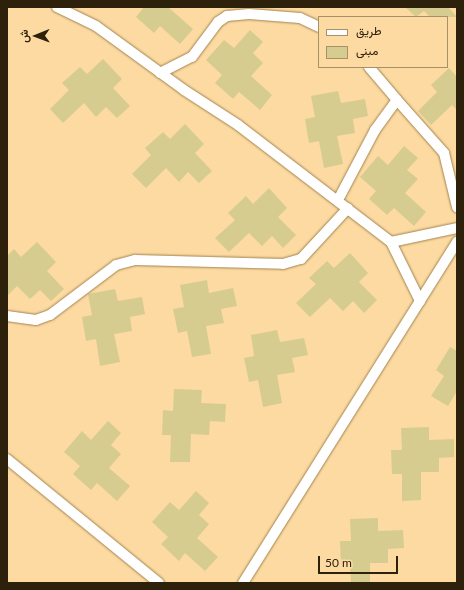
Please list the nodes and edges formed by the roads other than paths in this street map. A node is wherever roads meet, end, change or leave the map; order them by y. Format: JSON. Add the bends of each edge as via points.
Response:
{"nodes":[{"id":1,"x":57,"y":7,"type":"edge"},
{"id":2,"x":318,"y":27,"type":"edge"},
{"id":3,"x":371,"y":68,"type":"edge"},
{"id":4,"x":160,"y":73,"type":"junction"},
{"id":5,"x":397,"y":100,"type":"junction"},
{"id":6,"x":338,"y":200,"type":"junction"},
{"id":7,"x":457,"y":207,"type":"edge"},
{"id":8,"x":348,"y":208,"type":"junction"},
{"id":9,"x":457,"y":228,"type":"edge"},
{"id":10,"x":392,"y":242,"type":"junction"},
{"id":11,"x":457,"y":242,"type":"edge"},
{"id":12,"x":420,"y":301,"type":"junction"},
{"id":13,"x":7,"y":316,"type":"edge"},
{"id":14,"x":7,"y":459,"type":"edge"},
{"id":15,"x":159,"y":583,"type":"edge"},
{"id":16,"x":243,"y":583,"type":"edge"}],
"edges":[{"from":1,"to":4,"type":"street","via":[[96,26]]},
{"from":2,"to":4,"type":"street","via":[[300,18],[249,14],[228,16],[218,22],[192,57]]},
{"from":3,"to":5,"type":"street"},
{"from":4,"to":6,"type":"street","via":[[238,124]]},
{"from":5,"to":6,"type":"street","via":[[375,130]]},
{"from":5,"to":7,"type":"street","via":[[444,153]]},
{"from":6,"to":8,"type":"street"},
{"from":8,"to":10,"type":"street"},
{"from":8,"to":13,"type":"street","via":[[295,261],[284,264],[134,260],[116,264],[50,315],[36,320]]},
{"from":9,"to":10,"type":"street"},
{"from":10,"to":12,"type":"street"},
{"from":11,"to":12,"type":"street"},
{"from":12,"to":16,"type":"street"},
{"from":14,"to":15,"type":"street"}]}
